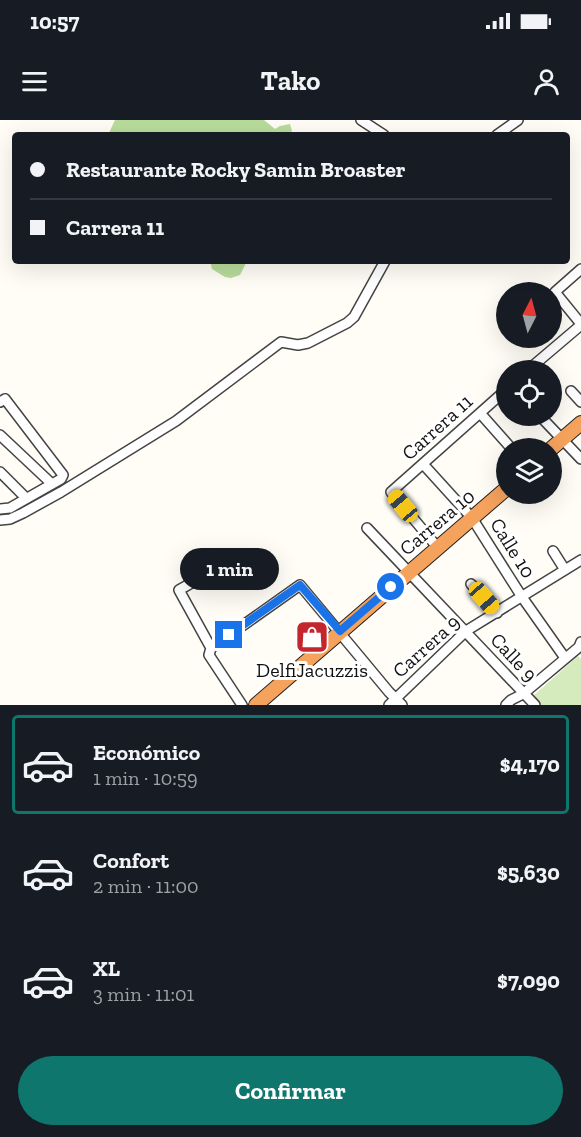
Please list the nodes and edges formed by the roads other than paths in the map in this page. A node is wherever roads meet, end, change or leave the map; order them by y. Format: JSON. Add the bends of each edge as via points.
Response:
{"nodes":[{"id":1,"x":361,"y":120,"type":"edge"},
{"id":2,"x":518,"y":120,"type":"edge"},
{"id":3,"x":379,"y":132,"type":"edge"},
{"id":4,"x":501,"y":132,"type":"edge"},
{"id":5,"x":383,"y":264,"type":"edge"},
{"id":6,"x":581,"y":269,"type":"edge"},
{"id":7,"x":581,"y":324,"type":"edge"},
{"id":8,"x":540,"y":360,"type":"edge"},
{"id":9,"x":571,"y":391,"type":"dead end"},
{"id":10,"x":496,"y":399,"type":"edge"},
{"id":11,"x":0,"y":402,"type":"edge"},
{"id":12,"x":581,"y":402,"type":"edge"},
{"id":13,"x":480,"y":413,"type":"junction"},
{"id":14,"x":581,"y":423,"type":"edge"},
{"id":15,"x":0,"y":435,"type":"edge"},
{"id":16,"x":502,"y":438,"type":"edge"},
{"id":17,"x":562,"y":440,"type":"edge"},
{"id":18,"x":562,"y":447,"type":"edge"},
{"id":19,"x":581,"y":459,"type":"edge"},
{"id":20,"x":423,"y":464,"type":"junction"},
{"id":21,"x":0,"y":472,"type":"edge"},
{"id":22,"x":52,"y":484,"type":"junction"},
{"id":23,"x":496,"y":497,"type":"edge"},
{"id":24,"x":26,"y":498,"type":"junction"},
{"id":25,"x":0,"y":509,"type":"edge"},
{"id":26,"x":472,"y":518,"type":"junction"},
{"id":27,"x":0,"y":520,"type":"edge"},
{"id":28,"x":367,"y":528,"type":"dead end"},
{"id":29,"x":438,"y":548,"type":"junction"},
{"id":30,"x":554,"y":551,"type":"dead end"},
{"id":31,"x":581,"y":560,"type":"edge"},
{"id":32,"x":565,"y":570,"type":"junction"},
{"id":33,"x":407,"y":573,"type":"junction"},
{"id":34,"x":202,"y":577,"type":"dead end"},
{"id":35,"x":471,"y":584,"type":"dead end"},
{"id":36,"x":522,"y":597,"type":"junction"},
{"id":37,"x":497,"y":613,"type":"junction"},
{"id":38,"x":340,"y":631,"type":"junction"},
{"id":39,"x":466,"y":631,"type":"junction"},
{"id":40,"x":211,"y":648,"type":"junction"},
{"id":41,"x":579,"y":649,"type":"edge"},
{"id":42,"x":565,"y":658,"type":"junction"},
{"id":43,"x":523,"y":694,"type":"junction"},
{"id":44,"x":396,"y":703,"type":"edge"},
{"id":45,"x":242,"y":705,"type":"edge"},
{"id":46,"x":256,"y":705,"type":"edge"},
{"id":47,"x":506,"y":705,"type":"edge"},
{"id":48,"x":517,"y":705,"type":"edge"},
{"id":49,"x":535,"y":705,"type":"edge"}],
"edges":[{"from":1,"to":3,"type":"street"},
{"from":2,"to":4,"type":"street"},
{"from":5,"to":27,"type":"street","via":[[347,323],[303,345],[281,342],[176,422],[61,492],[10,519]]},
{"from":6,"to":7,"type":"street","via":[[555,292]]},
{"from":7,"to":8,"type":"street"},
{"from":9,"to":12,"type":"street"},
{"from":10,"to":13,"type":"street","name":"Carrera 11"},
{"from":11,"to":22,"type":"street","via":[[5,399],[63,475]]},
{"from":13,"to":16,"type":"street"},
{"from":13,"to":20,"type":"street","name":"Carrera 11"},
{"from":14,"to":17,"type":"highway"},
{"from":15,"to":22,"type":"street"},
{"from":18,"to":19,"type":"street"},
{"from":20,"to":26,"type":"street","name":"Calle 10"},
{"from":20,"to":29,"type":"street","name":"Carrera 11","via":[[392,492]]},
{"from":21,"to":24,"type":"street"},
{"from":22,"to":24,"type":"street"},
{"from":23,"to":26,"type":"highway","name":"Carrera 10"},
{"from":24,"to":25,"type":"street"},
{"from":26,"to":29,"type":"highway","name":"Carrera 10"},
{"from":26,"to":36,"type":"street","name":"Calle 10"},
{"from":28,"to":33,"type":"street","name":"Calle 9"},
{"from":29,"to":33,"type":"highway","name":"Carrera 10"},
{"from":30,"to":32,"type":"street"},
{"from":31,"to":32,"type":"street","name":"Carrera 9"},
{"from":32,"to":36,"type":"street","name":"Carrera 9"},
{"from":33,"to":38,"type":"highway","name":"Carrera 10"},
{"from":33,"to":39,"type":"street","name":"Calle 9"},
{"from":34,"to":40,"type":"street","via":[[179,590]]},
{"from":35,"to":37,"type":"street"},
{"from":36,"to":37,"type":"street","name":"Carrera 9"},
{"from":36,"to":42,"type":"street","name":"Calle 10"},
{"from":37,"to":39,"type":"street","name":"Carrera 9"},
{"from":38,"to":40,"type":"street","via":[[300,585]]},
{"from":38,"to":44,"type":"street"},
{"from":38,"to":46,"type":"highway","name":"Carrera 10"},
{"from":39,"to":43,"type":"street","name":"Calle 9"},
{"from":39,"to":44,"type":"street","name":"Carrera 9"},
{"from":40,"to":45,"type":"street","via":[[209,655]]},
{"from":41,"to":42,"type":"street"},
{"from":42,"to":43,"type":"street"},
{"from":43,"to":47,"type":"street"},
{"from":43,"to":48,"type":"street"},
{"from":43,"to":49,"type":"street","name":"Calle 9"}]}
